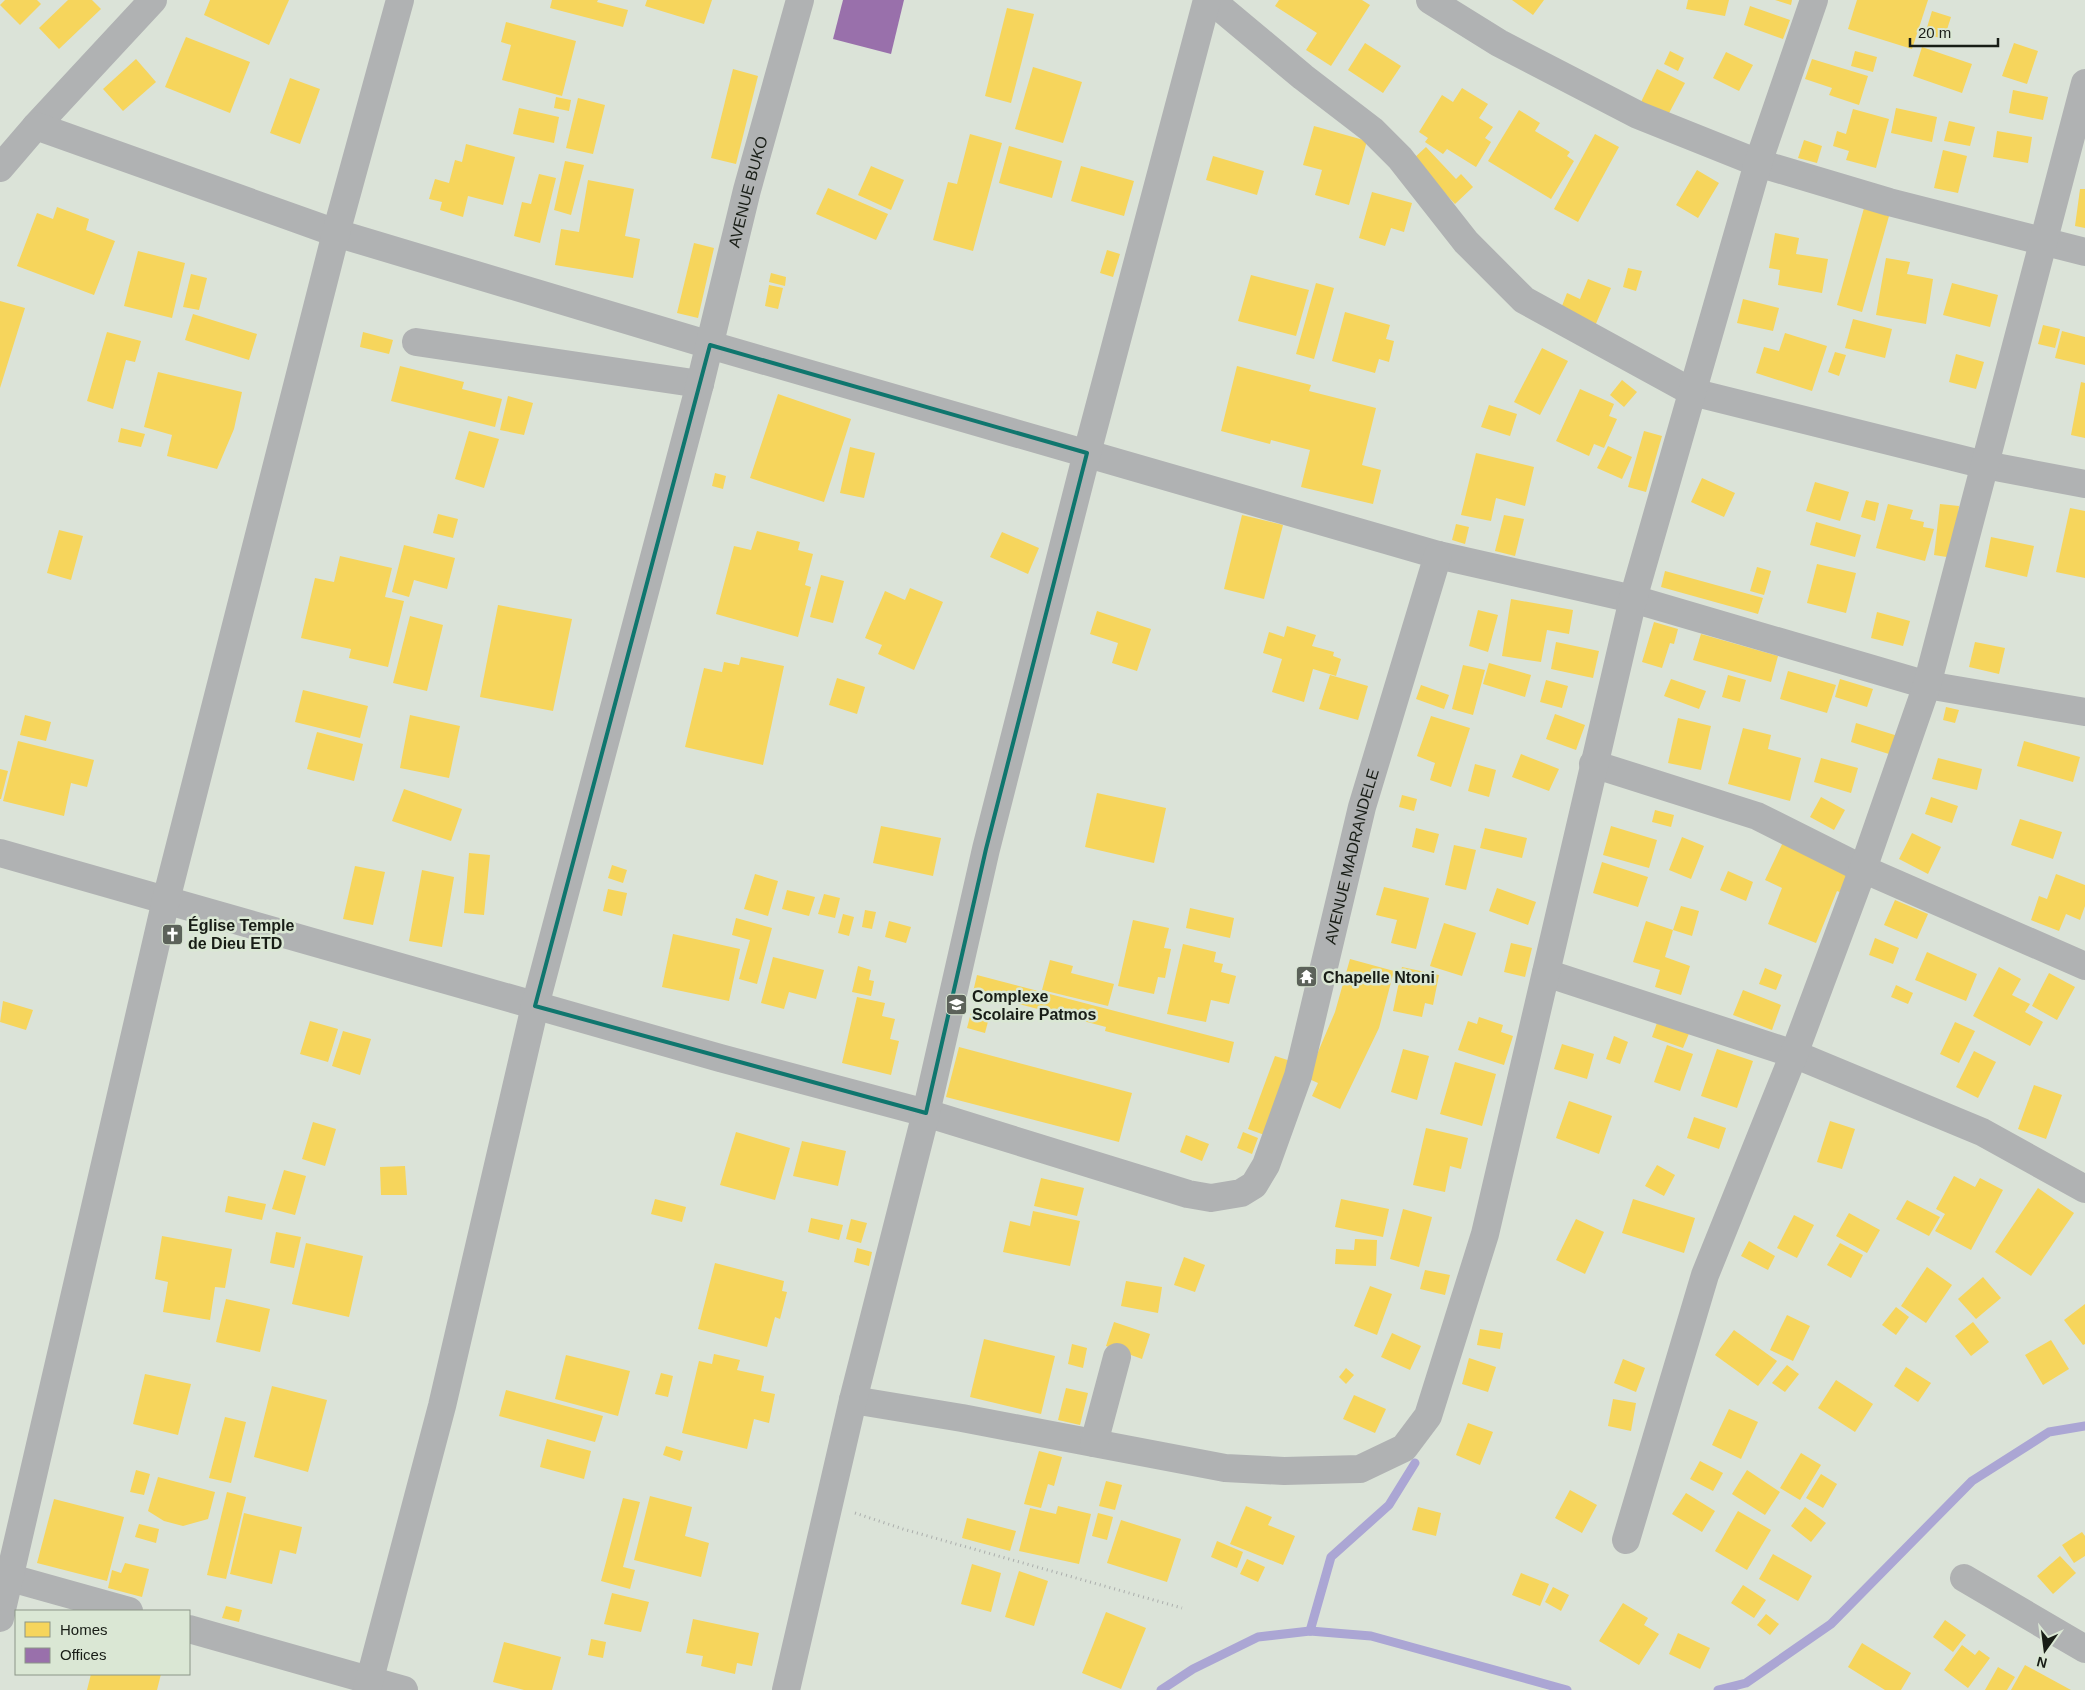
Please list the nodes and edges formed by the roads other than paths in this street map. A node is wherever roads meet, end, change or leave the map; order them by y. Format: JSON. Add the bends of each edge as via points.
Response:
{"nodes":[{"id":1,"x":154,"y":0,"type":"edge"},
{"id":2,"x":400,"y":0,"type":"edge"},
{"id":3,"x":800,"y":0,"type":"edge"},
{"id":4,"x":1207,"y":0,"type":"edge"},
{"id":5,"x":1211,"y":0,"type":"edge"},
{"id":6,"x":1430,"y":0,"type":"edge"},
{"id":7,"x":1814,"y":0,"type":"edge"},
{"id":8,"x":2085,"y":83,"type":"edge"},
{"id":9,"x":36,"y":126,"type":"junction"},
{"id":10,"x":1758,"y":163,"type":"junction"},
{"id":11,"x":0,"y":168,"type":"edge"},
{"id":12,"x":336,"y":233,"type":"junction"},
{"id":13,"x":2042,"y":242,"type":"junction"},
{"id":14,"x":2085,"y":252,"type":"edge"},
{"id":15,"x":416,"y":342,"type":"dead end"},
{"id":16,"x":710,"y":345,"type":"junction"},
{"id":17,"x":700,"y":384,"type":"junction"},
{"id":18,"x":1692,"y":392,"type":"junction"},
{"id":19,"x":1087,"y":453,"type":"junction"},
{"id":20,"x":1985,"y":464,"type":"junction"},
{"id":21,"x":2085,"y":484,"type":"edge"},
{"id":22,"x":1438,"y":555,"type":"junction"},
{"id":23,"x":1632,"y":599,"type":"junction"},
{"id":24,"x":1927,"y":685,"type":"junction"},
{"id":25,"x":2085,"y":712,"type":"edge"},
{"id":26,"x":1593,"y":764,"type":"junction"},
{"id":27,"x":0,"y":854,"type":"edge"},
{"id":28,"x":1863,"y":869,"type":"junction"},
{"id":29,"x":166,"y":900,"type":"junction"},
{"id":30,"x":2085,"y":966,"type":"edge"},
{"id":31,"x":1546,"y":973,"type":"junction"},
{"id":32,"x":535,"y":1006,"type":"junction"},
{"id":33,"x":1794,"y":1054,"type":"junction"},
{"id":34,"x":926,"y":1113,"type":"junction"},
{"id":35,"x":2085,"y":1189,"type":"edge"},
{"id":36,"x":1117,"y":1357,"type":"dead end"},
{"id":37,"x":853,"y":1400,"type":"junction"},
{"id":38,"x":1094,"y":1443,"type":"junction"},
{"id":39,"x":1626,"y":1540,"type":"dead end"},
{"id":40,"x":6,"y":1576,"type":"edge"},
{"id":41,"x":1964,"y":1578,"type":"dead end"},
{"id":42,"x":125,"y":1610,"type":"edge"},
{"id":43,"x":0,"y":1618,"type":"edge"},
{"id":44,"x":190,"y":1628,"type":"edge"},
{"id":45,"x":2085,"y":1649,"type":"edge"},
{"id":46,"x":368,"y":1685,"type":"edge"},
{"id":47,"x":404,"y":1690,"type":"edge"},
{"id":48,"x":786,"y":1690,"type":"edge"}],
"edges":[{"from":1,"to":9,"type":"street"},
{"from":2,"to":12,"type":"street"},
{"from":3,"to":16,"type":"street","name":"AVENUE BUKO","via":[[747,190]]},
{"from":4,"to":19,"type":"street"},
{"from":5,"to":18,"type":"street","via":[[1372,130],[1400,158],[1466,242],[1524,300]]},
{"from":6,"to":10,"type":"street","via":[[1499,43],[1638,115]]},
{"from":7,"to":10,"type":"street"},
{"from":8,"to":13,"type":"street"},
{"from":9,"to":11,"type":"street"},
{"from":9,"to":12,"type":"street"},
{"from":10,"to":13,"type":"street"},
{"from":10,"to":18,"type":"street"},
{"from":12,"to":16,"type":"street"},
{"from":12,"to":29,"type":"street"},
{"from":13,"to":14,"type":"street"},
{"from":13,"to":20,"type":"street"},
{"from":15,"to":17,"type":"street"},
{"from":16,"to":17,"type":"street","name":"AVENUE BUKO"},
{"from":16,"to":19,"type":"street"},
{"from":17,"to":32,"type":"street","name":"AVENUE BUKO"},
{"from":18,"to":20,"type":"street"},
{"from":18,"to":23,"type":"street"},
{"from":19,"to":22,"type":"street"},
{"from":19,"to":34,"type":"street","via":[[986,849]]},
{"from":20,"to":21,"type":"street"},
{"from":20,"to":24,"type":"street"},
{"from":22,"to":23,"type":"street"},
{"from":22,"to":34,"type":"street","name":"AVENUE MADRANDELE","via":[[1362,806],[1298,1076],[1266,1165],[1254,1185],[1241,1193],[1211,1198],[1188,1194]]},
{"from":23,"to":24,"type":"street"},
{"from":23,"to":26,"type":"street"},
{"from":24,"to":25,"type":"street"},
{"from":24,"to":28,"type":"street"},
{"from":26,"to":28,"type":"street","via":[[1757,816]]},
{"from":26,"to":31,"type":"street"},
{"from":27,"to":29,"type":"street"},
{"from":28,"to":30,"type":"street"},
{"from":28,"to":33,"type":"street"},
{"from":29,"to":32,"type":"street"},
{"from":29,"to":40,"type":"street"},
{"from":31,"to":33,"type":"street"},
{"from":31,"to":38,"type":"street","via":[[1485,1234],[1428,1416],[1404,1448],[1360,1469],[1284,1472],[1225,1468]]},
{"from":32,"to":34,"type":"street"},
{"from":32,"to":46,"type":"street","name":"AVENUE BUKO","via":[[442,1406]]},
{"from":33,"to":35,"type":"street","via":[[1982,1132]]},
{"from":33,"to":39,"type":"street","via":[[1705,1275]]},
{"from":34,"to":37,"type":"street"},
{"from":36,"to":38,"type":"street"},
{"from":37,"to":38,"type":"street"},
{"from":37,"to":48,"type":"street"},
{"from":40,"to":42,"type":"street"},
{"from":40,"to":43,"type":"street"},
{"from":41,"to":45,"type":"street"},
{"from":44,"to":46,"type":"street"},
{"from":46,"to":47,"type":"street"}]}
